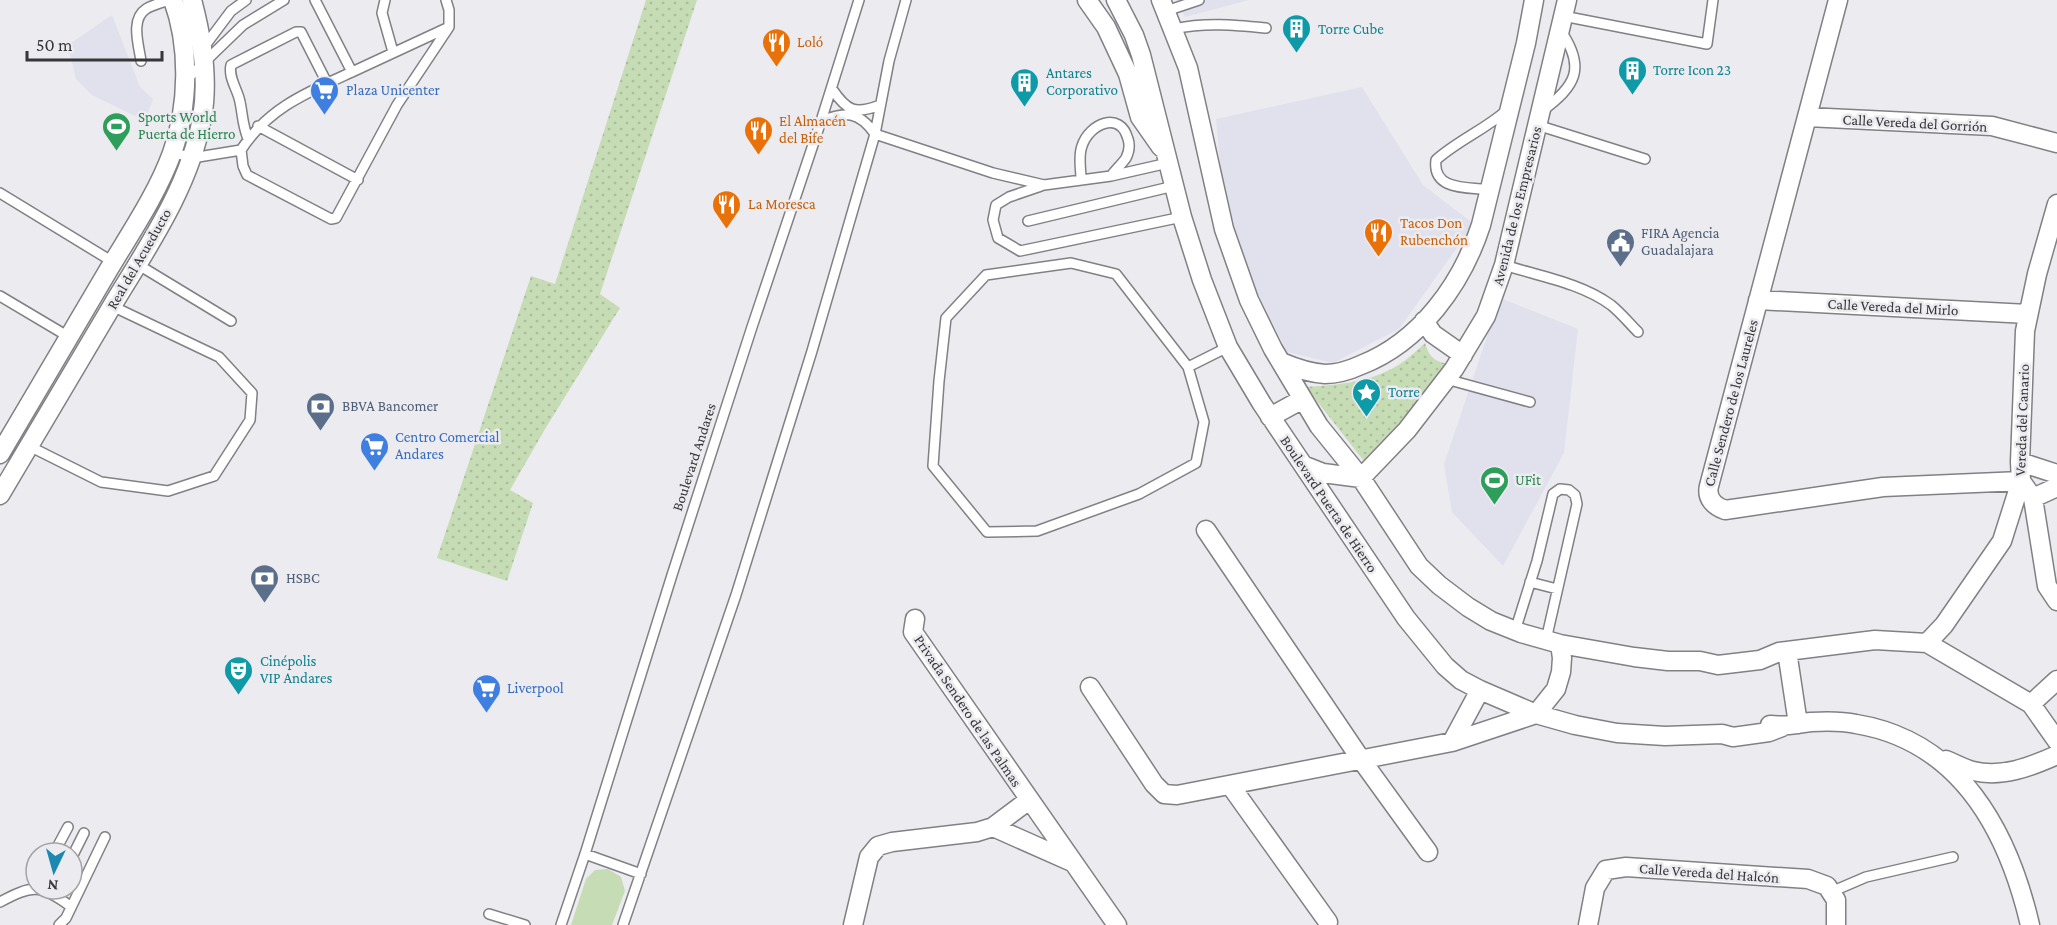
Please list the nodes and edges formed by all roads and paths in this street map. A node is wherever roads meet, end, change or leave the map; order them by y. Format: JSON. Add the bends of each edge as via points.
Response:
{"nodes":[{"id":1,"x":169,"y":0,"type":"edge"},
{"id":2,"x":173,"y":0,"type":"edge"},
{"id":3,"x":192,"y":0,"type":"edge"},
{"id":4,"x":246,"y":0,"type":"edge"},
{"id":5,"x":284,"y":0,"type":"edge"},
{"id":6,"x":315,"y":0,"type":"edge"},
{"id":7,"x":385,"y":0,"type":"edge"},
{"id":8,"x":446,"y":0,"type":"edge"},
{"id":9,"x":859,"y":0,"type":"edge"},
{"id":10,"x":906,"y":0,"type":"edge"},
{"id":11,"x":1087,"y":0,"type":"edge"},
{"id":12,"x":1116,"y":0,"type":"edge"},
{"id":13,"x":1199,"y":0,"type":"edge"},
{"id":14,"x":1534,"y":0,"type":"edge"},
{"id":15,"x":1713,"y":0,"type":"edge"},
{"id":16,"x":1839,"y":0,"type":"edge"},
{"id":17,"x":1164,"y":5,"type":"edge"},
{"id":18,"x":1563,"y":15,"type":"edge"},
{"id":19,"x":449,"y":27,"type":"junction"},
{"id":20,"x":1174,"y":28,"type":"junction"},
{"id":21,"x":1266,"y":28,"type":"dead end"},
{"id":22,"x":393,"y":52,"type":"junction"},
{"id":23,"x":203,"y":55,"type":"junction"},
{"id":24,"x":141,"y":61,"type":"dead end"},
{"id":25,"x":351,"y":72,"type":"junction"},
{"id":26,"x":184,"y":74,"type":"junction"},
{"id":27,"x":327,"y":83,"type":"junction"},
{"id":28,"x":832,"y":89,"type":"junction"},
{"id":29,"x":880,"y":105,"type":"junction"},
{"id":30,"x":1510,"y":108,"type":"junction"},
{"id":31,"x":1807,"y":117,"type":"junction"},
{"id":32,"x":1539,"y":118,"type":"junction"},
{"id":33,"x":822,"y":121,"type":"junction"},
{"id":34,"x":258,"y":126,"type":"junction"},
{"id":35,"x":875,"y":134,"type":"junction"},
{"id":36,"x":248,"y":139,"type":"junction"},
{"id":37,"x":2057,"y":143,"type":"edge"},
{"id":38,"x":241,"y":150,"type":"junction"},
{"id":39,"x":172,"y":152,"type":"junction"},
{"id":40,"x":192,"y":158,"type":"junction"},
{"id":41,"x":1167,"y":158,"type":"junction"},
{"id":42,"x":1645,"y":159,"type":"dead end"},
{"id":43,"x":1110,"y":176,"type":"junction"},
{"id":44,"x":1081,"y":179,"type":"junction"},
{"id":45,"x":358,"y":180,"type":"junction"},
{"id":46,"x":1044,"y":185,"type":"junction"},
{"id":47,"x":1174,"y":186,"type":"junction"},
{"id":48,"x":1490,"y":190,"type":"junction"},
{"id":49,"x":0,"y":193,"type":"edge"},
{"id":50,"x":2057,"y":204,"type":"edge"},
{"id":51,"x":1182,"y":217,"type":"junction"},
{"id":52,"x":1028,"y":220,"type":"dead end"},
{"id":53,"x":113,"y":262,"type":"junction"},
{"id":54,"x":137,"y":264,"type":"junction"},
{"id":55,"x":1504,"y":265,"type":"junction"},
{"id":56,"x":0,"y":296,"type":"edge"},
{"id":57,"x":1758,"y":300,"type":"junction"},
{"id":58,"x":112,"y":306,"type":"junction"},
{"id":59,"x":2028,"y":314,"type":"junction"},
{"id":60,"x":231,"y":321,"type":"dead end"},
{"id":61,"x":1424,"y":321,"type":"junction"},
{"id":62,"x":1638,"y":332,"type":"dead end"},
{"id":63,"x":69,"y":337,"type":"junction"},
{"id":64,"x":1228,"y":347,"type":"junction"},
{"id":65,"x":1463,"y":355,"type":"junction"},
{"id":66,"x":1281,"y":362,"type":"junction"},
{"id":67,"x":1188,"y":367,"type":"junction"},
{"id":68,"x":1446,"y":379,"type":"junction"},
{"id":69,"x":1303,"y":399,"type":"junction"},
{"id":70,"x":1530,"y":402,"type":"dead end"},
{"id":71,"x":1270,"y":417,"type":"junction"},
{"id":72,"x":29,"y":446,"type":"junction"},
{"id":73,"x":0,"y":454,"type":"edge"},
{"id":74,"x":2020,"y":462,"type":"junction"},
{"id":75,"x":1303,"y":465,"type":"junction"},
{"id":76,"x":2057,"y":474,"type":"edge"},
{"id":77,"x":1361,"y":478,"type":"junction"},
{"id":78,"x":2021,"y":481,"type":"junction"},
{"id":79,"x":2057,"y":487,"type":"edge"},
{"id":80,"x":0,"y":495,"type":"edge"},
{"id":81,"x":2033,"y":498,"type":"junction"},
{"id":82,"x":1206,"y":530,"type":"dead end"},
{"id":83,"x":1530,"y":582,"type":"junction"},
{"id":84,"x":1557,"y":589,"type":"junction"},
{"id":85,"x":2057,"y":601,"type":"edge"},
{"id":86,"x":915,"y":619,"type":"dead end"},
{"id":87,"x":1515,"y":631,"type":"junction"},
{"id":88,"x":1553,"y":642,"type":"junction"},
{"id":89,"x":1927,"y":643,"type":"junction"},
{"id":90,"x":1783,"y":652,"type":"junction"},
{"id":91,"x":2057,"y":680,"type":"edge"},
{"id":92,"x":1090,"y":687,"type":"dead end"},
{"id":93,"x":1480,"y":690,"type":"junction"},
{"id":94,"x":2031,"y":704,"type":"junction"},
{"id":95,"x":1536,"y":714,"type":"junction"},
{"id":96,"x":1790,"y":726,"type":"junction"},
{"id":97,"x":2057,"y":741,"type":"edge"},
{"id":98,"x":1452,"y":742,"type":"junction"},
{"id":99,"x":1930,"y":753,"type":"junction"},
{"id":100,"x":2057,"y":755,"type":"edge"},
{"id":101,"x":1360,"y":758,"type":"junction"},
{"id":102,"x":1230,"y":785,"type":"junction"},
{"id":103,"x":1029,"y":800,"type":"junction"},
{"id":104,"x":68,"y":827,"type":"dead end"},
{"id":105,"x":993,"y":827,"type":"junction"},
{"id":106,"x":84,"y":833,"type":"dead end"},
{"id":107,"x":105,"y":837,"type":"dead end"},
{"id":108,"x":60,"y":841,"type":"edge"},
{"id":109,"x":80,"y":841,"type":"edge"},
{"id":110,"x":1428,"y":852,"type":"dead end"},
{"id":111,"x":585,"y":854,"type":"junction"},
{"id":112,"x":1953,"y":857,"type":"dead end"},
{"id":113,"x":1073,"y":863,"type":"junction"},
{"id":114,"x":641,"y":874,"type":"junction"},
{"id":115,"x":24,"y":890,"type":"edge"},
{"id":116,"x":1831,"y":892,"type":"junction"},
{"id":117,"x":64,"y":901,"type":"edge"},
{"id":118,"x":0,"y":902,"type":"edge"},
{"id":119,"x":70,"y":906,"type":"junction"},
{"id":120,"x":489,"y":914,"type":"dead end"},
{"id":121,"x":1328,"y":922,"type":"dead end"},
{"id":122,"x":59,"y":925,"type":"edge"},
{"id":123,"x":525,"y":925,"type":"edge"},
{"id":124,"x":561,"y":925,"type":"edge"},
{"id":125,"x":624,"y":925,"type":"edge"},
{"id":126,"x":853,"y":925,"type":"edge"},
{"id":127,"x":1116,"y":925,"type":"edge"},
{"id":128,"x":1588,"y":925,"type":"edge"},
{"id":129,"x":1836,"y":925,"type":"edge"},
{"id":130,"x":2030,"y":925,"type":"edge"}],
"edges":[{"from":1,"to":24,"type":"lane","via":[[143,10],[138,20]]},
{"from":2,"to":26,"type":"street","name":"Real del Acueducto","via":[[182,35]]},
{"from":3,"to":23,"type":"street","name":"Real del Acueducto"},
{"from":4,"to":23,"type":"lane","via":[[231,11]]},
{"from":5,"to":23,"type":"lane"},
{"from":6,"to":25,"type":"lane"},
{"from":7,"to":22,"type":"lane","via":[[382,13]]},
{"from":8,"to":19,"type":"lane"},
{"from":9,"to":28,"type":"lane","name":"Boulevard Andares"},
{"from":10,"to":29,"type":"lane"},
{"from":11,"to":41,"type":"street","via":[[1106,27],[1128,74],[1140,117]]},
{"from":12,"to":41,"type":"street","name":"Boulevard Puerta de Hierro","via":[[1141,55]]},
{"from":13,"to":17,"type":"lane"},
{"from":14,"to":30,"type":"street","name":"Avenida de los Empresarios"},
{"from":15,"to":18,"type":"lane","via":[[1707,44]]},
{"from":16,"to":31,"type":"street","name":"Calle Sendero de los Laureles"},
{"from":17,"to":20,"type":"street"},
{"from":18,"to":32,"type":"street","name":"Avenida de los Empresarios"},
{"from":18,"to":32,"type":"lane","via":[[1575,61],[1573,79]]},
{"from":19,"to":22,"type":"lane"},
{"from":19,"to":45,"type":"lane","via":[[376,140]]},
{"from":20,"to":21,"type":"lane","via":[[1215,24]]},
{"from":20,"to":66,"type":"street","via":[[1188,68],[1224,229],[1249,300]]},
{"from":22,"to":25,"type":"lane"},
{"from":23,"to":26,"type":"lane"},
{"from":23,"to":26,"type":"lane"},
{"from":23,"to":40,"type":"street","name":"Real del Acueducto","via":[[205,90]]},
{"from":25,"to":27,"type":"lane"},
{"from":26,"to":39,"type":"street","name":"Real del Acueducto"},
{"from":27,"to":34,"type":"lane","via":[[276,111]]},
{"from":27,"to":36,"type":"lane","via":[[301,32],[231,65],[229,71]]},
{"from":28,"to":29,"type":"lane","via":[[845,107],[859,111]]},
{"from":28,"to":33,"type":"lane","name":"Boulevard Andares"},
{"from":29,"to":35,"type":"lane"},
{"from":30,"to":48,"type":"street","name":"Avenida de los Empresarios"},
{"from":30,"to":48,"type":"lane","via":[[1436,160],[1438,176],[1449,185]]},
{"from":31,"to":37,"type":"street","name":"Calle Vereda del Gorrión","via":[[1992,126]]},
{"from":31,"to":57,"type":"street","name":"Calle Sendero de los Laureles"},
{"from":32,"to":42,"type":"lane"},
{"from":32,"to":55,"type":"street","name":"Avenida de los Empresarios"},
{"from":33,"to":35,"type":"lane","via":[[847,114],[859,117]]},
{"from":33,"to":111,"type":"lane","name":"Boulevard Andares","via":[[751,330]]},
{"from":34,"to":36,"type":"lane"},
{"from":34,"to":45,"type":"lane"},
{"from":35,"to":46,"type":"lane","via":[[993,173]]},
{"from":35,"to":114,"type":"lane","via":[[736,595]]},
{"from":36,"to":38,"type":"lane"},
{"from":38,"to":40,"type":"lane"},
{"from":38,"to":45,"type":"lane","via":[[248,176],[331,219],[339,215]]},
{"from":39,"to":40,"type":"lane"},
{"from":39,"to":53,"type":"street","name":"Real del Acueducto"},
{"from":40,"to":54,"type":"street","name":"Real del Acueducto"},
{"from":41,"to":43,"type":"lane"},
{"from":41,"to":47,"type":"street","name":"Boulevard Puerta de Hierro"},
{"from":43,"to":44,"type":"lane"},
{"from":43,"to":44,"type":"lane","via":[[1127,157],[1130,144],[1126,130],[1117,123],[1106,123],[1087,134],[1081,148]]},
{"from":44,"to":46,"type":"lane"},
{"from":46,"to":51,"type":"lane","via":[[1024,190],[996,205],[993,220],[998,238],[1020,250]]},
{"from":47,"to":51,"type":"street","name":"Boulevard Puerta de Hierro"},
{"from":47,"to":52,"type":"lane"},
{"from":48,"to":61,"type":"street","name":"Avenida de los Empresarios","via":[[1473,250],[1453,285]]},
{"from":49,"to":53,"type":"lane"},
{"from":50,"to":59,"type":"street","name":"Vereda del Canario"},
{"from":51,"to":64,"type":"street","name":"Boulevard Puerta de Hierro"},
{"from":53,"to":63,"type":"street","name":"Real del Acueducto"},
{"from":54,"to":58,"type":"street","name":"Real del Acueducto"},
{"from":54,"to":60,"type":"lane"},
{"from":55,"to":62,"type":"lane","via":[[1594,296],[1611,305]]},
{"from":55,"to":65,"type":"street","name":"Avenida de los Empresarios","via":[[1486,316]]},
{"from":56,"to":63,"type":"lane"},
{"from":57,"to":59,"type":"street","name":"Calle Vereda del Mirlo"},
{"from":57,"to":78,"type":"street","name":"Calle Sendero de los Laureles","via":[[1707,492],[1719,508],[1883,487]]},
{"from":58,"to":72,"type":"street","name":"Real del Acueducto"},
{"from":58,"to":72,"type":"lane","via":[[219,357],[252,393],[250,420],[214,476],[168,491],[101,482]]},
{"from":59,"to":74,"type":"street","name":"Vereda del Canario"},
{"from":61,"to":65,"type":"street","via":[[1434,334]]},
{"from":61,"to":66,"type":"street","name":"Avenida de los Empresarios","via":[[1393,349],[1347,371],[1308,372]]},
{"from":63,"to":73,"type":"street","name":"Real del Acueducto"},
{"from":64,"to":67,"type":"lane"},
{"from":64,"to":71,"type":"street","name":"Boulevard Puerta de Hierro"},
{"from":65,"to":68,"type":"street","name":"Avenida de los Empresarios"},
{"from":66,"to":69,"type":"street"},
{"from":67,"to":67,"type":"lane","via":[[1204,422],[1196,463],[1139,494],[1037,531],[987,532],[933,466],[946,318],[986,275],[1071,263],[1116,274]]},
{"from":68,"to":70,"type":"lane"},
{"from":68,"to":77,"type":"street","name":"Avenida de los Empresarios","via":[[1407,430]]},
{"from":69,"to":71,"type":"street"},
{"from":69,"to":77,"type":"street","via":[[1319,426]]},
{"from":71,"to":75,"type":"street","name":"Boulevard Puerta de Hierro"},
{"from":72,"to":80,"type":"street","name":"Real del Acueducto"},
{"from":74,"to":76,"type":"street"},
{"from":74,"to":78,"type":"street","name":"Vereda del Canario"},
{"from":75,"to":77,"type":"street"},
{"from":75,"to":93,"type":"street","name":"Boulevard Puerta de Hierro","via":[[1406,618],[1446,666]]},
{"from":77,"to":87,"type":"street","via":[[1419,566],[1468,607]]},
{"from":78,"to":81,"type":"street"},
{"from":78,"to":89,"type":"street","name":"Vereda del Canario","via":[[2002,541],[1944,625]]},
{"from":79,"to":81,"type":"street"},
{"from":81,"to":85,"type":"street","via":[[2048,586]]},
{"from":82,"to":101,"type":"street"},
{"from":83,"to":84,"type":"lane"},
{"from":83,"to":84,"type":"lane","via":[[1553,494],[1560,489],[1569,490],[1577,504]]},
{"from":83,"to":87,"type":"lane"},
{"from":84,"to":88,"type":"lane"},
{"from":86,"to":103,"type":"street","name":"Privada Sendero de las Palmas","via":[[913,632]]},
{"from":87,"to":88,"type":"street"},
{"from":88,"to":90,"type":"street","via":[[1634,657],[1718,665],[1760,660]]},
{"from":88,"to":95,"type":"street","via":[[1562,658],[1561,672],[1556,689]]},
{"from":89,"to":90,"type":"street","via":[[1875,640]]},
{"from":89,"to":94,"type":"street"},
{"from":90,"to":96,"type":"street"},
{"from":91,"to":94,"type":"street"},
{"from":92,"to":102,"type":"street","via":[[1164,794]]},
{"from":93,"to":95,"type":"street","name":"Boulevard Puerta de Hierro"},
{"from":93,"to":98,"type":"street"},
{"from":94,"to":97,"type":"street"},
{"from":95,"to":96,"type":"street","name":"Boulevard Puerta de Hierro","via":[[1575,725],[1665,736],[1722,734],[1767,724]]},
{"from":95,"to":98,"type":"street"},
{"from":96,"to":99,"type":"street","name":"Boulevard Puerta de Hierro","via":[[1832,721],[1856,724],[1891,734]]},
{"from":98,"to":101,"type":"street"},
{"from":99,"to":100,"type":"street","via":[[1972,771],[1996,773],[2024,769]]},
{"from":99,"to":130,"type":"street","via":[[1955,774],[1988,813],[2015,874]]},
{"from":101,"to":102,"type":"street"},
{"from":101,"to":110,"type":"street"},
{"from":102,"to":121,"type":"street"},
{"from":103,"to":105,"type":"street"},
{"from":103,"to":113,"type":"street","name":"Privada Sendero de las Palmas"},
{"from":104,"to":108,"type":"lane"},
{"from":105,"to":113,"type":"street"},
{"from":105,"to":126,"type":"street","via":[[878,846],[869,857]]},
{"from":106,"to":109,"type":"lane"},
{"from":107,"to":119,"type":"lane"},
{"from":111,"to":114,"type":"lane"},
{"from":111,"to":124,"type":"lane","name":"Boulevard Andares"},
{"from":112,"to":116,"type":"lane","via":[[1866,877]]},
{"from":113,"to":127,"type":"street","name":"Privada Sendero de las Palmas"},
{"from":114,"to":125,"type":"lane"},
{"from":115,"to":118,"type":"lane"},
{"from":116,"to":128,"type":"street","name":"Calle Vereda del Halcón","via":[[1827,886],[1808,879],[1626,867],[1606,870],[1595,888]]},
{"from":116,"to":129,"type":"street","via":[[1836,900]]},
{"from":117,"to":119,"type":"lane"},
{"from":119,"to":122,"type":"lane"},
{"from":120,"to":123,"type":"lane"}]}
